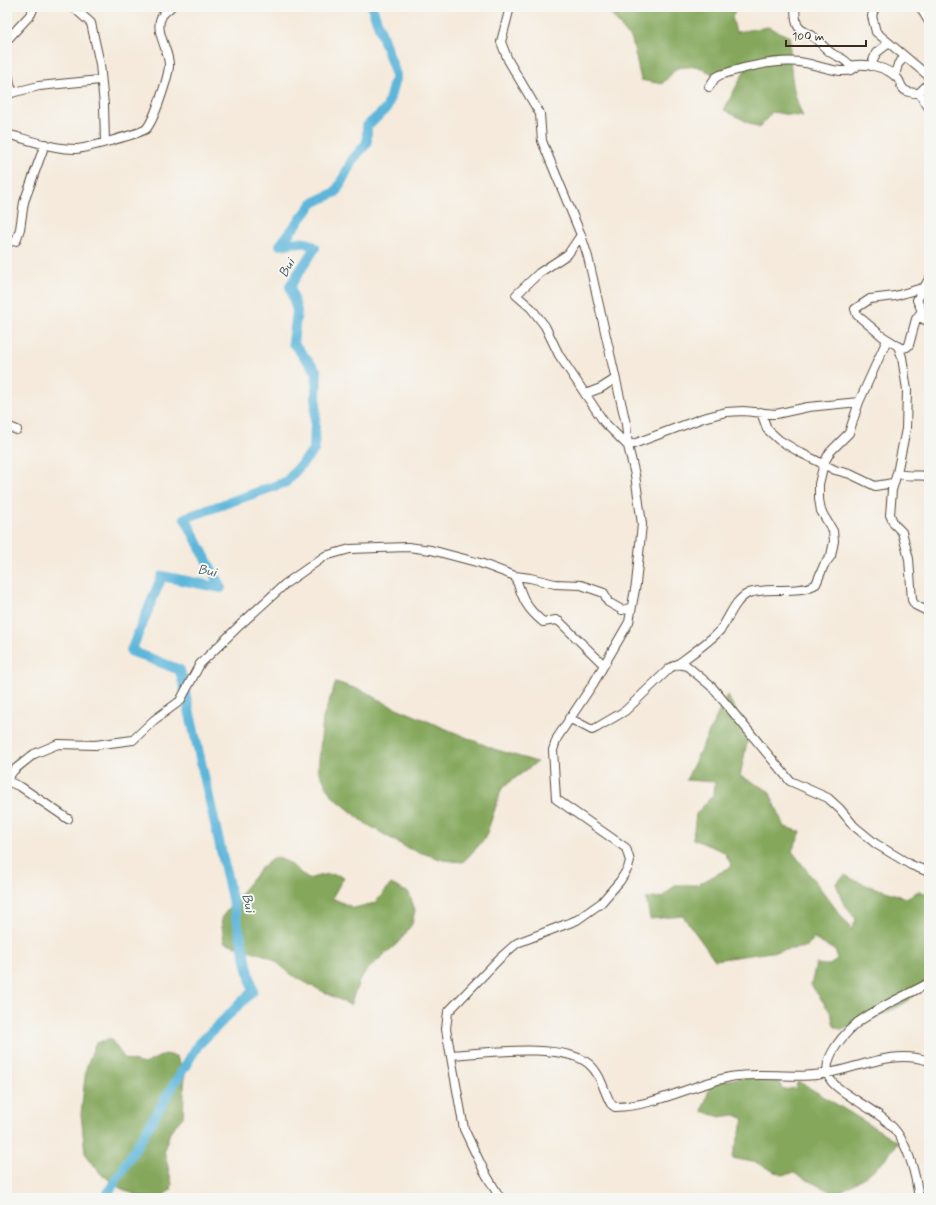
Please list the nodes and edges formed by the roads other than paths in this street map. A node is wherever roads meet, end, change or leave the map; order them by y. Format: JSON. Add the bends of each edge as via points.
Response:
{"nodes":[{"id":1,"x":34,"y":7,"type":"edge"},
{"id":2,"x":73,"y":7,"type":"edge"},
{"id":3,"x":171,"y":7,"type":"edge"},
{"id":4,"x":510,"y":7,"type":"edge"},
{"id":5,"x":796,"y":7,"type":"edge"},
{"id":6,"x":875,"y":7,"type":"edge"},
{"id":7,"x":920,"y":7,"type":"edge"},
{"id":8,"x":929,"y":22,"type":"edge"},
{"id":9,"x":7,"y":40,"type":"edge"},
{"id":10,"x":889,"y":43,"type":"junction"},
{"id":11,"x":905,"y":57,"type":"junction"},
{"id":12,"x":859,"y":64,"type":"junction"},
{"id":13,"x":871,"y":66,"type":"junction"},
{"id":14,"x":7,"y":69,"type":"edge"},
{"id":15,"x":929,"y":75,"type":"edge"},
{"id":16,"x":895,"y":76,"type":"junction"},
{"id":17,"x":100,"y":80,"type":"junction"},
{"id":18,"x":929,"y":84,"type":"edge"},
{"id":19,"x":709,"y":87,"type":"dead end"},
{"id":20,"x":9,"y":93,"type":"edge"},
{"id":21,"x":919,"y":93,"type":"junction"},
{"id":22,"x":929,"y":108,"type":"edge"},
{"id":23,"x":7,"y":134,"type":"edge"},
{"id":24,"x":105,"y":142,"type":"junction"},
{"id":25,"x":45,"y":144,"type":"junction"},
{"id":26,"x":581,"y":235,"type":"junction"},
{"id":27,"x":7,"y":242,"type":"edge"},
{"id":28,"x":929,"y":279,"type":"edge"},
{"id":29,"x":922,"y":288,"type":"junction"},
{"id":30,"x":920,"y":317,"type":"junction"},
{"id":31,"x":929,"y":322,"type":"edge"},
{"id":32,"x":887,"y":340,"type":"junction"},
{"id":33,"x":900,"y":348,"type":"junction"},
{"id":34,"x":615,"y":379,"type":"junction"},
{"id":35,"x":585,"y":394,"type":"junction"},
{"id":36,"x":859,"y":402,"type":"junction"},
{"id":37,"x":761,"y":412,"type":"junction"},
{"id":38,"x":7,"y":426,"type":"edge"},
{"id":39,"x":17,"y":430,"type":"dead end"},
{"id":40,"x":628,"y":446,"type":"junction"},
{"id":41,"x":824,"y":463,"type":"junction"},
{"id":42,"x":897,"y":473,"type":"junction"},
{"id":43,"x":929,"y":476,"type":"edge"},
{"id":44,"x":893,"y":483,"type":"junction"},
{"id":45,"x":515,"y":576,"type":"junction"},
{"id":46,"x":630,"y":608,"type":"junction"},
{"id":47,"x":927,"y":611,"type":"dead end"},
{"id":48,"x":678,"y":664,"type":"junction"},
{"id":49,"x":604,"y":665,"type":"junction"},
{"id":50,"x":569,"y":718,"type":"junction"},
{"id":51,"x":7,"y":780,"type":"edge"},
{"id":52,"x":68,"y":819,"type":"dead end"},
{"id":53,"x":929,"y":871,"type":"edge"},
{"id":54,"x":929,"y":983,"type":"edge"},
{"id":55,"x":451,"y":1055,"type":"junction"},
{"id":56,"x":929,"y":1061,"type":"edge"},
{"id":57,"x":828,"y":1074,"type":"junction"},
{"id":58,"x":500,"y":1198,"type":"edge"},
{"id":59,"x":919,"y":1198,"type":"edge"}],
"edges":[{"from":1,"to":9,"type":"street"},
{"from":2,"to":17,"type":"street","via":[[91,23],[99,58]]},
{"from":3,"to":24,"type":"street","via":[[162,15],[159,24],[169,66],[164,89],[148,125],[137,134]]},
{"from":4,"to":26,"type":"street","via":[[501,42],[508,60],[540,114],[542,141]]},
{"from":5,"to":12,"type":"street","via":[[797,26],[801,31],[847,61],[850,66]]},
{"from":6,"to":10,"type":"street","via":[[872,16],[874,28]]},
{"from":7,"to":8,"type":"street"},
{"from":10,"to":11,"type":"street"},
{"from":10,"to":13,"type":"street","via":[[876,53]]},
{"from":11,"to":15,"type":"street"},
{"from":11,"to":16,"type":"street","via":[[898,64]]},
{"from":12,"to":13,"type":"street"},
{"from":12,"to":19,"type":"street","via":[[853,70],[832,70],[799,62],[755,66],[720,76]]},
{"from":13,"to":16,"type":"street","via":[[884,69]]},
{"from":14,"to":20,"type":"street"},
{"from":16,"to":21,"type":"street","via":[[904,89]]},
{"from":17,"to":20,"type":"street","via":[[39,86]]},
{"from":17,"to":24,"type":"street"},
{"from":18,"to":21,"type":"street"},
{"from":21,"to":22,"type":"street"},
{"from":23,"to":25,"type":"street"},
{"from":24,"to":25,"type":"street","via":[[86,149]]},
{"from":25,"to":27,"type":"street","via":[[24,202],[16,241]]},
{"from":26,"to":34,"type":"street"},
{"from":26,"to":35,"type":"street","via":[[568,254],[539,273],[516,295],[531,308],[545,326]]},
{"from":28,"to":29,"type":"street"},
{"from":29,"to":30,"type":"street","via":[[917,300],[922,311]]},
{"from":29,"to":32,"type":"street","via":[[894,296],[870,299],[855,310],[857,315]]},
{"from":30,"to":31,"type":"street"},
{"from":30,"to":33,"type":"street","via":[[916,319],[908,346]]},
{"from":32,"to":33,"type":"street"},
{"from":32,"to":36,"type":"street"},
{"from":33,"to":42,"type":"street","via":[[907,396],[905,435]]},
{"from":34,"to":35,"type":"street"},
{"from":34,"to":40,"type":"street","via":[[626,424]]},
{"from":35,"to":40,"type":"street","via":[[604,422]]},
{"from":36,"to":37,"type":"street","via":[[776,414]]},
{"from":36,"to":41,"type":"street","via":[[849,434],[830,452]]},
{"from":37,"to":40,"type":"street","via":[[726,412]]},
{"from":37,"to":41,"type":"street","via":[[767,429],[779,440]]},
{"from":38,"to":39,"type":"street"},
{"from":40,"to":46,"type":"street","via":[[642,524],[636,584]]},
{"from":41,"to":44,"type":"street","via":[[875,486]]},
{"from":41,"to":48,"type":"street","via":[[819,484],[819,499],[821,511],[833,531],[834,541],[830,556],[816,584],[806,588],[752,592],[743,596],[717,634]]},
{"from":42,"to":43,"type":"street"},
{"from":42,"to":44,"type":"street"},
{"from":44,"to":47,"type":"street","via":[[890,515],[902,532],[909,559],[912,600],[915,605]]},
{"from":45,"to":46,"type":"street","via":[[555,584],[581,585],[604,593],[608,602],[622,610]]},
{"from":45,"to":49,"type":"street","via":[[531,611],[543,622],[560,622]]},
{"from":45,"to":51,"type":"street","via":[[480,563],[431,550],[408,547],[350,549],[325,556],[285,584],[219,645],[200,664],[180,702],[154,720],[138,738],[95,745],[58,744],[34,754],[14,770]]},
{"from":46,"to":49,"type":"street","via":[[629,622]]},
{"from":48,"to":50,"type":"street","via":[[670,668],[624,711],[592,730]]},
{"from":48,"to":53,"type":"street","via":[[687,666],[712,687],[790,781],[828,798],[854,826],[876,844],[911,865]]},
{"from":49,"to":50,"type":"street"},
{"from":50,"to":55,"type":"street","via":[[554,747],[556,799],[626,848],[630,861],[628,868],[620,881],[591,911],[562,928],[517,943],[455,1004],[448,1012],[446,1029]]},
{"from":51,"to":52,"type":"street"},
{"from":54,"to":57,"type":"street","via":[[858,1023],[833,1050],[828,1059]]},
{"from":55,"to":57,"type":"street","via":[[560,1052],[591,1065],[611,1104],[615,1106],[648,1103],[696,1086],[732,1077],[762,1074]]},
{"from":55,"to":58,"type":"street","via":[[464,1129]]},
{"from":56,"to":57,"type":"street","via":[[911,1056],[889,1058]]},
{"from":57,"to":59,"type":"street","via":[[834,1086],[887,1123],[900,1138],[913,1167]]}]}
